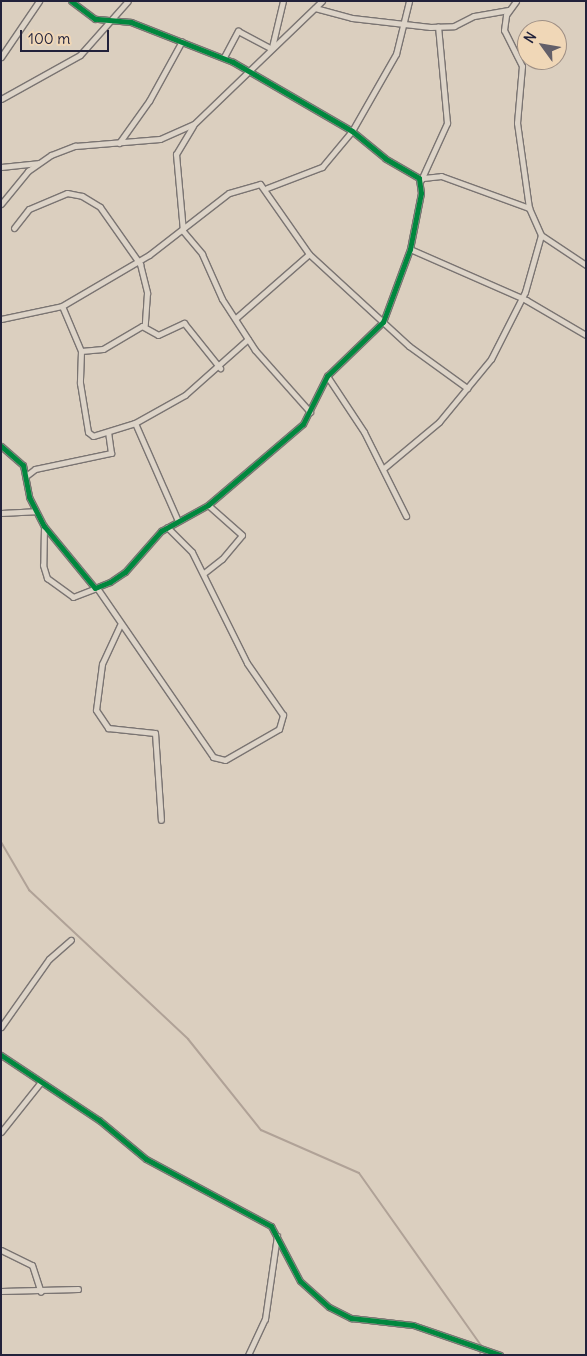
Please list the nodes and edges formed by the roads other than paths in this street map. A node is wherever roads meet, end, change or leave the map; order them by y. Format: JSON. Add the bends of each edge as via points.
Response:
{"nodes":[{"id":1,"x":39,"y":1,"type":"edge"},
{"id":2,"x":71,"y":1,"type":"edge"},
{"id":3,"x":128,"y":1,"type":"edge"},
{"id":4,"x":283,"y":1,"type":"edge"},
{"id":5,"x":322,"y":1,"type":"edge"},
{"id":6,"x":409,"y":1,"type":"edge"},
{"id":7,"x":516,"y":1,"type":"edge"},
{"id":8,"x":315,"y":8,"type":"junction"},
{"id":9,"x":508,"y":10,"type":"junction"},
{"id":10,"x":112,"y":20,"type":"junction"},
{"id":11,"x":403,"y":25,"type":"junction"},
{"id":12,"x":438,"y":26,"type":"junction"},
{"id":13,"x":182,"y":41,"type":"junction"},
{"id":14,"x":271,"y":48,"type":"junction"},
{"id":15,"x":1,"y":57,"type":"edge"},
{"id":16,"x":224,"y":57,"type":"junction"},
{"id":17,"x":248,"y":70,"type":"junction"},
{"id":18,"x":1,"y":99,"type":"edge"},
{"id":19,"x":194,"y":124,"type":"junction"},
{"id":20,"x":352,"y":131,"type":"junction"},
{"id":21,"x":119,"y":143,"type":"junction"},
{"id":22,"x":38,"y":163,"type":"junction"},
{"id":23,"x":1,"y":166,"type":"edge"},
{"id":24,"x":422,"y":179,"type":"junction"},
{"id":25,"x":267,"y":188,"type":"junction"},
{"id":26,"x":1,"y":204,"type":"edge"},
{"id":27,"x":529,"y":208,"type":"junction"},
{"id":28,"x":14,"y":228,"type":"dead end"},
{"id":29,"x":183,"y":231,"type":"junction"},
{"id":30,"x":541,"y":235,"type":"junction"},
{"id":31,"x":410,"y":249,"type":"junction"},
{"id":32,"x":309,"y":254,"type":"junction"},
{"id":33,"x":139,"y":261,"type":"junction"},
{"id":34,"x":586,"y":265,"type":"edge"},
{"id":35,"x":521,"y":298,"type":"junction"},
{"id":36,"x":62,"y":306,"type":"junction"},
{"id":37,"x":236,"y":318,"type":"junction"},
{"id":38,"x":1,"y":319,"type":"edge"},
{"id":39,"x":383,"y":322,"type":"junction"},
{"id":40,"x":145,"y":325,"type":"junction"},
{"id":41,"x":586,"y":335,"type":"edge"},
{"id":42,"x":248,"y":340,"type":"junction"},
{"id":43,"x":81,"y":351,"type":"junction"},
{"id":44,"x":220,"y":368,"type":"junction"},
{"id":45,"x":327,"y":376,"type":"junction"},
{"id":46,"x":467,"y":388,"type":"junction"},
{"id":47,"x":310,"y":412,"type":"junction"},
{"id":48,"x":135,"y":423,"type":"junction"},
{"id":49,"x":108,"y":432,"type":"junction"},
{"id":50,"x":1,"y":446,"type":"edge"},
{"id":51,"x":384,"y":468,"type":"junction"},
{"id":52,"x":26,"y":476,"type":"junction"},
{"id":53,"x":208,"y":505,"type":"junction"},
{"id":54,"x":35,"y":510,"type":"junction"},
{"id":55,"x":1,"y":513,"type":"edge"},
{"id":56,"x":406,"y":516,"type":"dead end"},
{"id":57,"x":178,"y":521,"type":"junction"},
{"id":58,"x":44,"y":526,"type":"junction"},
{"id":59,"x":167,"y":526,"type":"junction"},
{"id":60,"x":204,"y":573,"type":"junction"},
{"id":61,"x":97,"y":588,"type":"junction"},
{"id":62,"x":120,"y":625,"type":"junction"},
{"id":63,"x":161,"y":820,"type":"dead end"},
{"id":64,"x":71,"y":940,"type":"dead end"},
{"id":65,"x":1,"y":1027,"type":"edge"},
{"id":66,"x":1,"y":1055,"type":"edge"},
{"id":67,"x":40,"y":1083,"type":"junction"},
{"id":68,"x":1,"y":1132,"type":"edge"},
{"id":69,"x":277,"y":1235,"type":"junction"},
{"id":70,"x":1,"y":1250,"type":"edge"},
{"id":71,"x":78,"y":1289,"type":"dead end"},
{"id":72,"x":1,"y":1291,"type":"edge"},
{"id":73,"x":41,"y":1292,"type":"junction"},
{"id":74,"x":248,"y":1355,"type":"edge"},
{"id":75,"x":500,"y":1355,"type":"edge"}],
"edges":[{"from":1,"to":15,"type":"street"},
{"from":2,"to":10,"type":"street","via":[[87,16]]},
{"from":3,"to":10,"type":"street"},
{"from":4,"to":14,"type":"street"},
{"from":5,"to":8,"type":"street"},
{"from":6,"to":11,"type":"street"},
{"from":7,"to":9,"type":"street"},
{"from":8,"to":11,"type":"street"},
{"from":8,"to":14,"type":"street"},
{"from":9,"to":12,"type":"street"},
{"from":9,"to":27,"type":"street","via":[[504,30],[523,71],[516,115]]},
{"from":10,"to":13,"type":"street","via":[[131,22]]},
{"from":10,"to":18,"type":"street","via":[[80,55]]},
{"from":11,"to":12,"type":"street"},
{"from":11,"to":20,"type":"street","via":[[392,63]]},
{"from":12,"to":24,"type":"street","via":[[447,123]]},
{"from":13,"to":16,"type":"street"},
{"from":13,"to":21,"type":"street","via":[[149,101]]},
{"from":14,"to":16,"type":"street","via":[[238,31]]},
{"from":14,"to":17,"type":"street"},
{"from":16,"to":17,"type":"street"},
{"from":17,"to":19,"type":"street"},
{"from":17,"to":20,"type":"street"},
{"from":19,"to":21,"type":"street","via":[[160,139]]},
{"from":19,"to":29,"type":"street","via":[[176,154]]},
{"from":20,"to":24,"type":"street"},
{"from":20,"to":25,"type":"street","via":[[322,167]]},
{"from":21,"to":22,"type":"street","via":[[75,146]]},
{"from":22,"to":23,"type":"street"},
{"from":22,"to":26,"type":"street"},
{"from":24,"to":27,"type":"street","via":[[441,176]]},
{"from":24,"to":31,"type":"street"},
{"from":25,"to":29,"type":"street","via":[[257,183],[229,193]]},
{"from":25,"to":32,"type":"street"},
{"from":27,"to":30,"type":"street"},
{"from":28,"to":33,"type":"street","via":[[35,205],[73,193],[108,215]]},
{"from":29,"to":33,"type":"street"},
{"from":29,"to":37,"type":"street","via":[[202,254]]},
{"from":30,"to":34,"type":"street"},
{"from":30,"to":35,"type":"street"},
{"from":31,"to":35,"type":"street"},
{"from":31,"to":39,"type":"street"},
{"from":32,"to":37,"type":"street"},
{"from":32,"to":39,"type":"street"},
{"from":33,"to":36,"type":"street"},
{"from":33,"to":40,"type":"street","via":[[146,287]]},
{"from":35,"to":41,"type":"street"},
{"from":35,"to":46,"type":"street","via":[[491,360]]},
{"from":36,"to":38,"type":"street"},
{"from":36,"to":43,"type":"street"},
{"from":37,"to":42,"type":"street"},
{"from":39,"to":45,"type":"street"},
{"from":39,"to":46,"type":"street"},
{"from":40,"to":43,"type":"street","via":[[103,349]]},
{"from":40,"to":44,"type":"street","via":[[158,335],[188,325]]},
{"from":42,"to":44,"type":"street"},
{"from":42,"to":47,"type":"street"},
{"from":43,"to":49,"type":"street","via":[[88,432],[94,436]]},
{"from":44,"to":48,"type":"street","via":[[199,387]]},
{"from":45,"to":47,"type":"street"},
{"from":45,"to":51,"type":"street"},
{"from":46,"to":51,"type":"street","via":[[439,422]]},
{"from":47,"to":53,"type":"street","via":[[291,437]]},
{"from":48,"to":49,"type":"street"},
{"from":48,"to":57,"type":"street"},
{"from":49,"to":52,"type":"street","via":[[113,452],[35,469]]},
{"from":50,"to":52,"type":"street","via":[[20,460]]},
{"from":51,"to":56,"type":"street"},
{"from":52,"to":54,"type":"street"},
{"from":53,"to":57,"type":"street"},
{"from":53,"to":60,"type":"street","via":[[242,535],[222,559]]},
{"from":54,"to":55,"type":"street"},
{"from":54,"to":58,"type":"street"},
{"from":57,"to":59,"type":"street"},
{"from":58,"to":61,"type":"street"},
{"from":58,"to":61,"type":"street","via":[[43,565],[48,578],[73,597]]},
{"from":59,"to":60,"type":"street","via":[[187,544]]},
{"from":59,"to":61,"type":"street","via":[[125,572]]},
{"from":60,"to":62,"type":"street","via":[[214,603],[247,663],[283,715],[279,729],[267,737],[234,757],[216,760]]},
{"from":61,"to":62,"type":"street"},
{"from":62,"to":63,"type":"street","via":[[102,664],[96,710],[108,728],[155,734]]},
{"from":64,"to":65,"type":"street","via":[[49,959]]},
{"from":66,"to":67,"type":"street"},
{"from":67,"to":68,"type":"street"},
{"from":67,"to":69,"type":"street","via":[[99,1120],[146,1159],[259,1218]]},
{"from":69,"to":74,"type":"street","via":[[265,1319]]},
{"from":69,"to":75,"type":"street","via":[[300,1281],[329,1307],[351,1318],[413,1326]]},
{"from":70,"to":73,"type":"street","via":[[32,1265]]},
{"from":71,"to":73,"type":"street"},
{"from":72,"to":73,"type":"street"}]}
